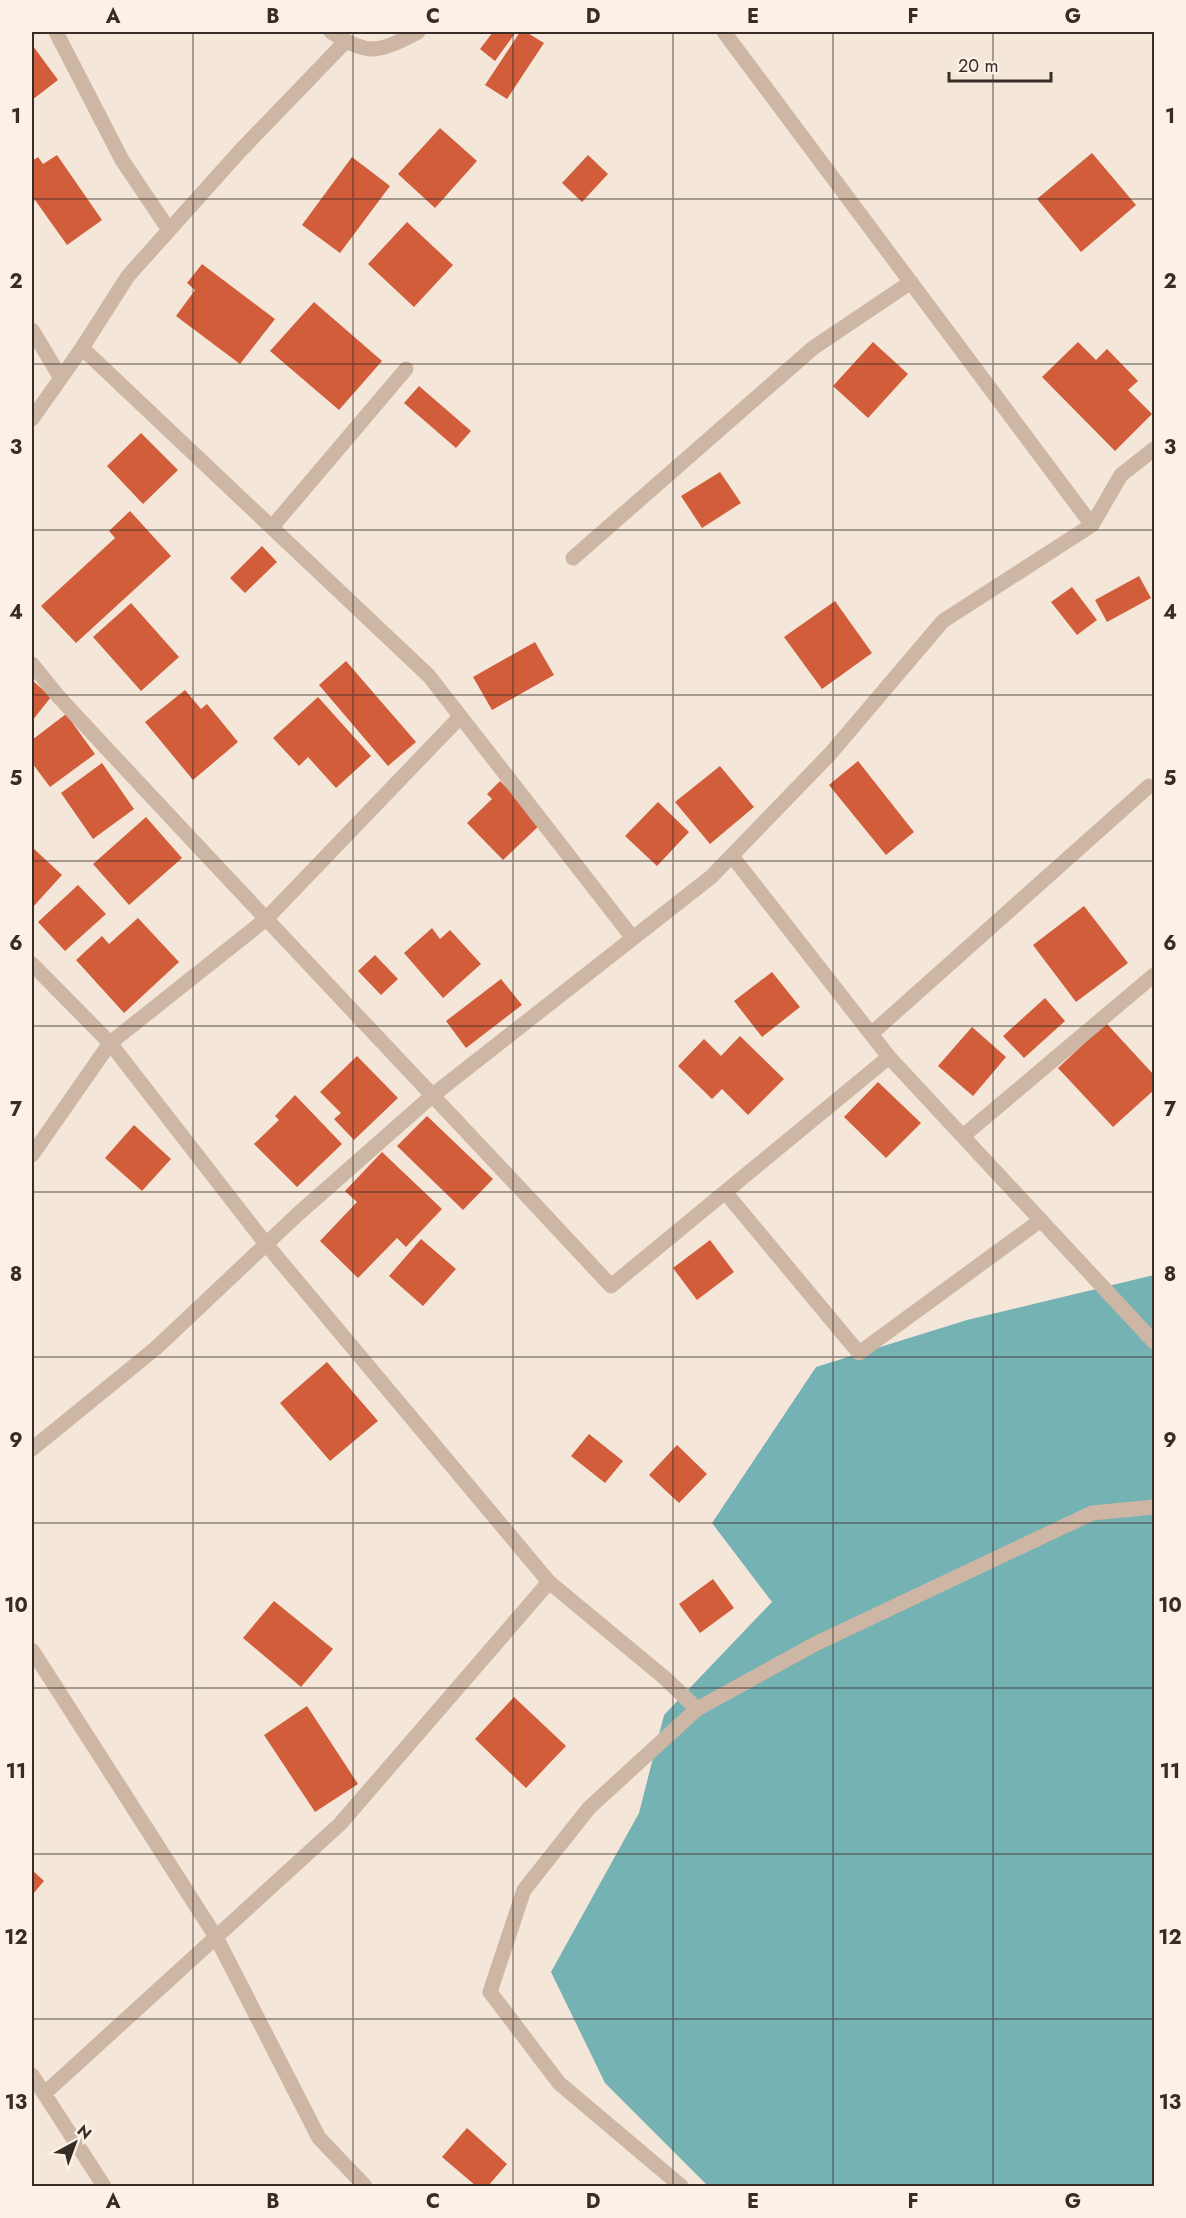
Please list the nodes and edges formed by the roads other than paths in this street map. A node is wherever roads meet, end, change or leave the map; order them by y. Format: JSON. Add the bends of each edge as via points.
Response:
{"nodes":[{"id":1,"x":56,"y":32,"type":"edge"},
{"id":2,"x":331,"y":32,"type":"edge"},
{"id":3,"x":418,"y":32,"type":"edge"},
{"id":4,"x":724,"y":32,"type":"edge"},
{"id":5,"x":346,"y":41,"type":"junction"},
{"id":6,"x":169,"y":230,"type":"junction"},
{"id":7,"x":911,"y":282,"type":"junction"},
{"id":8,"x":32,"y":330,"type":"edge"},
{"id":9,"x":82,"y":348,"type":"junction"},
{"id":10,"x":406,"y":369,"type":"dead end"},
{"id":11,"x":61,"y":378,"type":"junction"},
{"id":12,"x":32,"y":419,"type":"edge"},
{"id":13,"x":1155,"y":449,"type":"edge"},
{"id":14,"x":1092,"y":525,"type":"junction"},
{"id":15,"x":272,"y":527,"type":"junction"},
{"id":16,"x":573,"y":558,"type":"dead end"},
{"id":17,"x":32,"y":664,"type":"edge"},
{"id":18,"x":460,"y":717,"type":"junction"},
{"id":19,"x":1149,"y":786,"type":"dead end"},
{"id":20,"x":732,"y":856,"type":"junction"},
{"id":21,"x":266,"y":920,"type":"junction"},
{"id":22,"x":632,"y":937,"type":"junction"},
{"id":23,"x":32,"y":964,"type":"edge"},
{"id":24,"x":1155,"y":975,"type":"edge"},
{"id":25,"x":871,"y":1034,"type":"junction"},
{"id":26,"x":110,"y":1043,"type":"junction"},
{"id":27,"x":889,"y":1057,"type":"junction"},
{"id":28,"x":433,"y":1095,"type":"junction"},
{"id":29,"x":963,"y":1136,"type":"junction"},
{"id":30,"x":32,"y":1155,"type":"edge"},
{"id":31,"x":725,"y":1192,"type":"junction"},
{"id":32,"x":1041,"y":1220,"type":"junction"},
{"id":33,"x":266,"y":1244,"type":"junction"},
{"id":34,"x":1155,"y":1342,"type":"edge"},
{"id":35,"x":32,"y":1449,"type":"edge"},
{"id":36,"x":1155,"y":1507,"type":"edge"},
{"id":37,"x":549,"y":1582,"type":"junction"},
{"id":38,"x":32,"y":1650,"type":"edge"},
{"id":39,"x":697,"y":1709,"type":"junction"},
{"id":40,"x":216,"y":1937,"type":"junction"},
{"id":41,"x":32,"y":2075,"type":"edge"},
{"id":42,"x":45,"y":2094,"type":"junction"},
{"id":43,"x":104,"y":2187,"type":"edge"},
{"id":44,"x":364,"y":2187,"type":"edge"},
{"id":45,"x":681,"y":2187,"type":"edge"}],
"edges":[{"from":1,"to":6,"type":"street","via":[[122,160]]},
{"from":2,"to":5,"type":"street"},
{"from":3,"to":5,"type":"street","via":[[378,49],[363,49]]},
{"from":4,"to":7,"type":"street"},
{"from":5,"to":6,"type":"street"},
{"from":6,"to":9,"type":"street","via":[[128,276]]},
{"from":7,"to":14,"type":"street"},
{"from":7,"to":16,"type":"street","via":[[813,348]]},
{"from":8,"to":11,"type":"street"},
{"from":9,"to":11,"type":"street"},
{"from":9,"to":15,"type":"street"},
{"from":10,"to":15,"type":"street"},
{"from":11,"to":12,"type":"street"},
{"from":13,"to":14,"type":"street","via":[[1121,476]]},
{"from":14,"to":20,"type":"street","via":[[943,621],[830,754]]},
{"from":15,"to":18,"type":"street","via":[[429,676]]},
{"from":17,"to":21,"type":"street"},
{"from":18,"to":21,"type":"street"},
{"from":18,"to":22,"type":"street"},
{"from":19,"to":25,"type":"street"},
{"from":20,"to":22,"type":"street","via":[[711,877]]},
{"from":20,"to":25,"type":"street"},
{"from":21,"to":26,"type":"street"},
{"from":21,"to":28,"type":"street"},
{"from":22,"to":28,"type":"street"},
{"from":23,"to":26,"type":"street"},
{"from":24,"to":29,"type":"street"},
{"from":25,"to":27,"type":"street"},
{"from":26,"to":30,"type":"street"},
{"from":26,"to":33,"type":"street"},
{"from":27,"to":29,"type":"street"},
{"from":27,"to":31,"type":"street"},
{"from":28,"to":31,"type":"street","via":[[611,1286]]},
{"from":28,"to":33,"type":"street"},
{"from":29,"to":32,"type":"street"},
{"from":31,"to":32,"type":"street","via":[[859,1353]]},
{"from":32,"to":34,"type":"street"},
{"from":33,"to":35,"type":"street","via":[[156,1348]]},
{"from":33,"to":37,"type":"street"},
{"from":36,"to":39,"type":"street","via":[[1092,1513],[815,1644]]},
{"from":37,"to":39,"type":"street"},
{"from":37,"to":40,"type":"street","via":[[340,1824]]},
{"from":38,"to":40,"type":"street"},
{"from":39,"to":45,"type":"street","via":[[589,1808],[524,1890],[490,1992],[559,2083]]},
{"from":40,"to":42,"type":"street"},
{"from":40,"to":44,"type":"street","via":[[319,2138]]},
{"from":41,"to":42,"type":"street"},
{"from":42,"to":43,"type":"street"}]}
